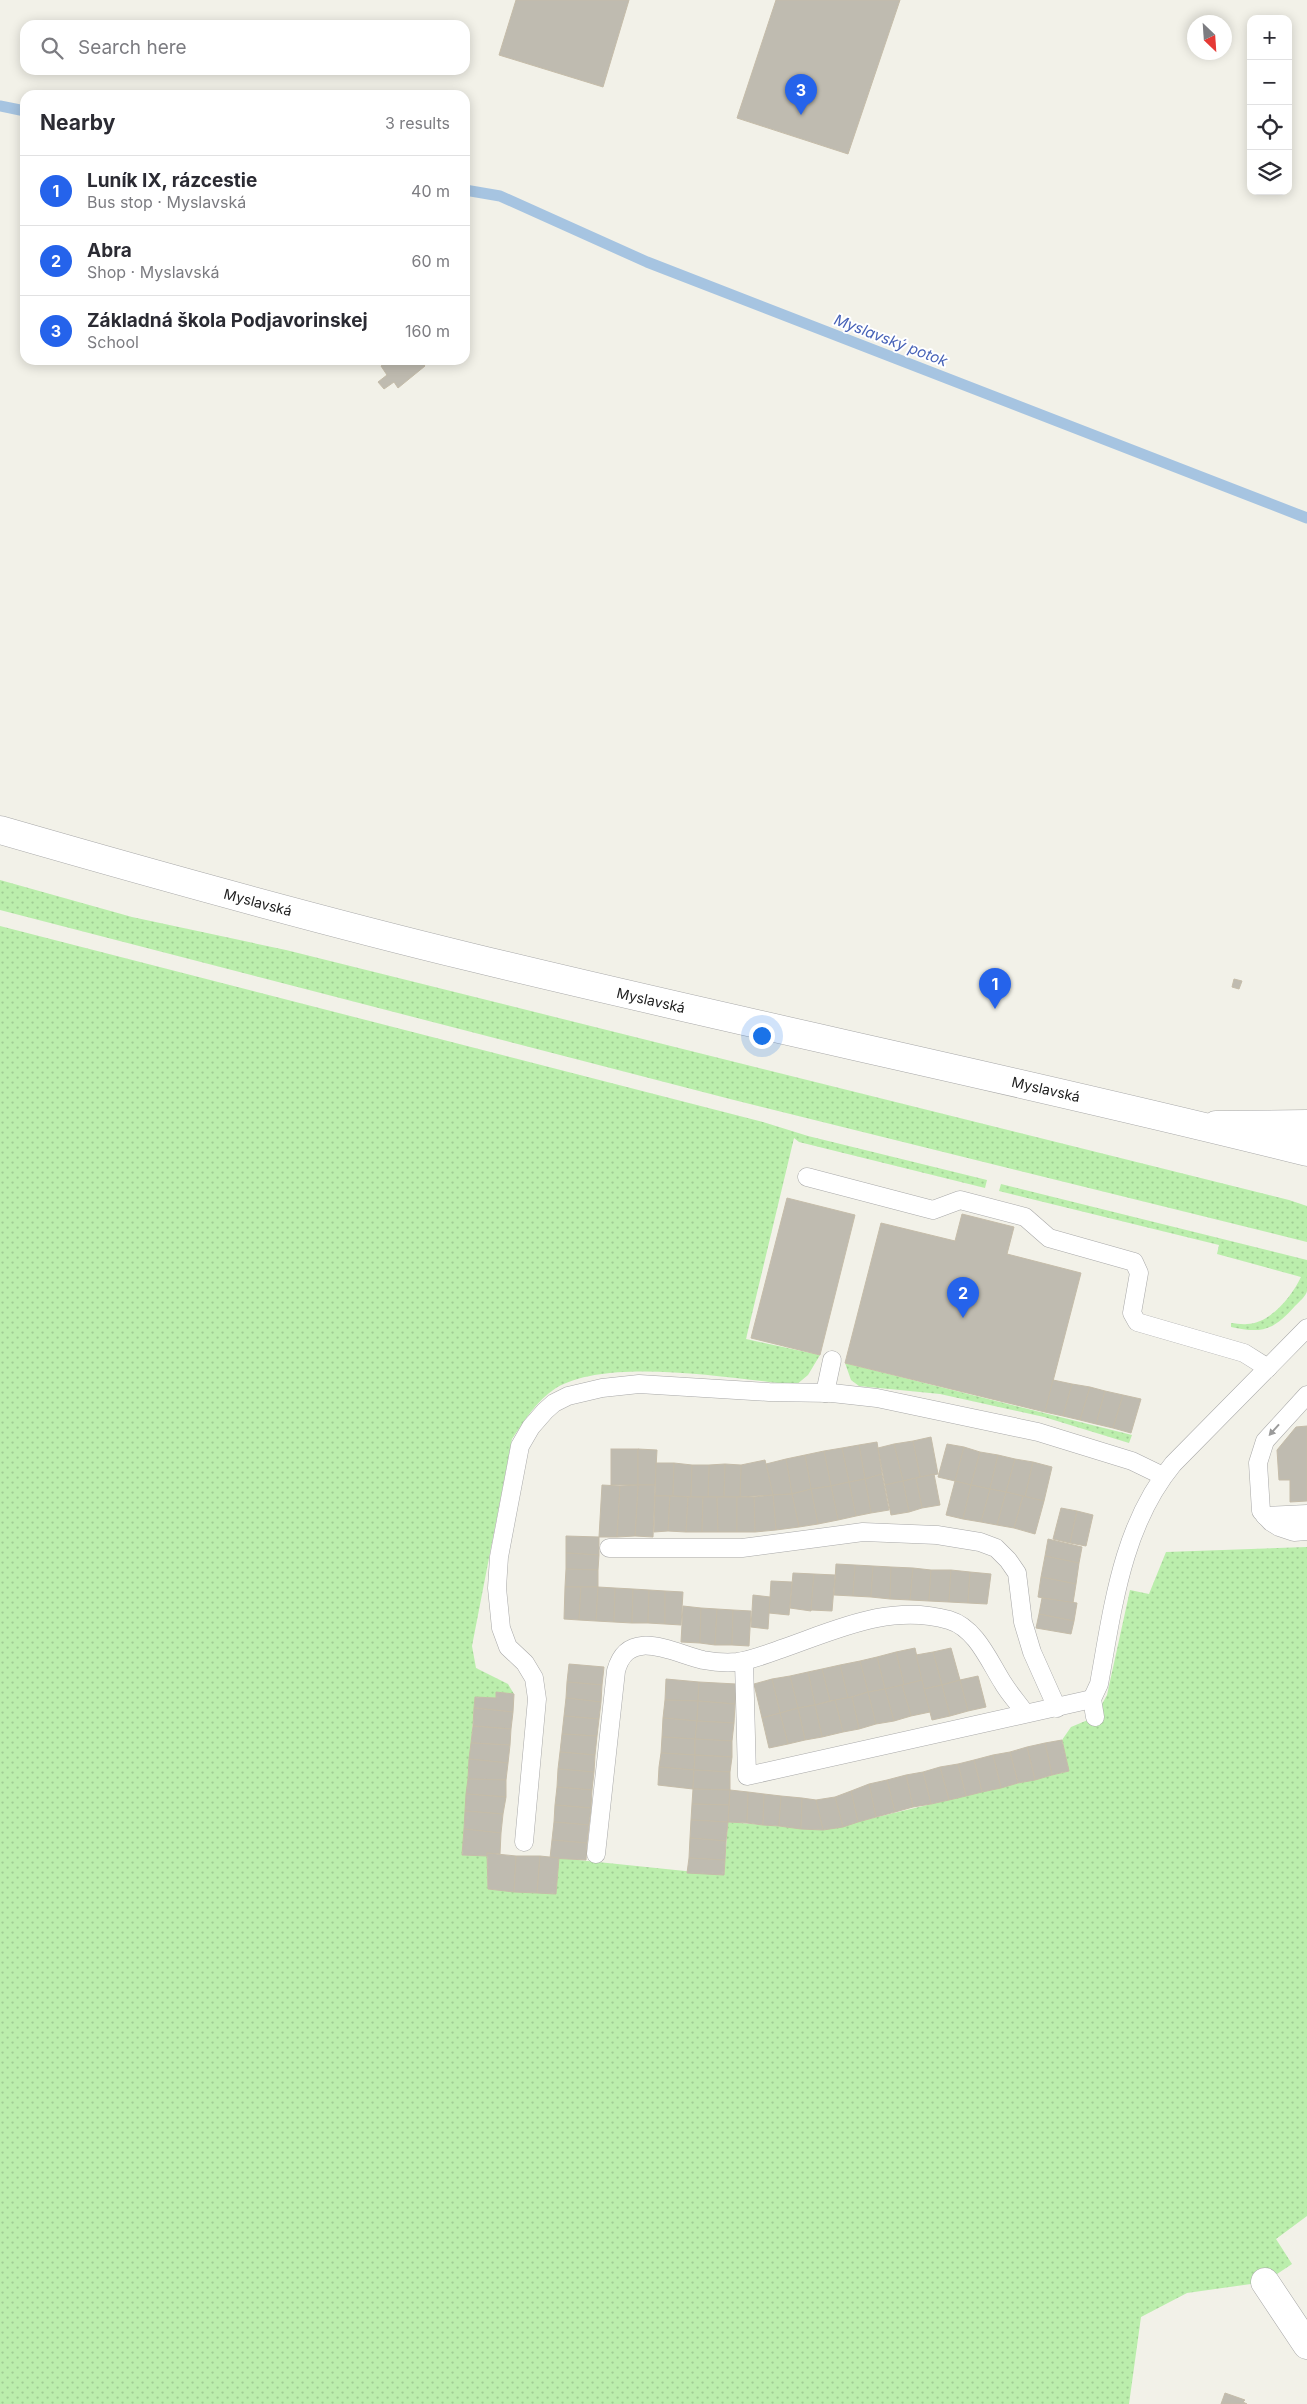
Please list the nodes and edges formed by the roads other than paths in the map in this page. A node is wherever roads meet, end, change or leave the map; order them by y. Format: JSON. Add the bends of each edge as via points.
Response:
{"nodes":[{"id":1,"x":0,"y":830,"type":"edge"},
{"id":2,"x":1307,"y":1124,"type":"edge"},
{"id":3,"x":1199,"y":1125,"type":"junction"},
{"id":4,"x":1307,"y":1152,"type":"edge"},
{"id":5,"x":807,"y":1177,"type":"dead end"},
{"id":6,"x":1307,"y":1328,"type":"edge"},
{"id":7,"x":832,"y":1360,"type":"dead end"},
{"id":8,"x":1268,"y":1368,"type":"junction"},
{"id":9,"x":825,"y":1393,"type":"junction"},
{"id":10,"x":1307,"y":1395,"type":"edge"},
{"id":11,"x":1163,"y":1476,"type":"junction"},
{"id":12,"x":1307,"y":1514,"type":"edge"},
{"id":13,"x":1265,"y":1516,"type":"junction"},
{"id":14,"x":1307,"y":1531,"type":"edge"},
{"id":15,"x":609,"y":1548,"type":"dead end"},
{"id":16,"x":744,"y":1661,"type":"junction"},
{"id":17,"x":1092,"y":1699,"type":"junction"},
{"id":18,"x":1057,"y":1708,"type":"junction"},
{"id":19,"x":1025,"y":1713,"type":"junction"},
{"id":20,"x":1095,"y":1717,"type":"dead end"},
{"id":21,"x":524,"y":1842,"type":"dead end"},
{"id":22,"x":596,"y":1854,"type":"dead end"},
{"id":23,"x":1265,"y":2282,"type":"dead end"},
{"id":24,"x":1307,"y":2345,"type":"edge"}],
"edges":[{"from":1,"to":3,"type":"street","name":"Myslavská","via":[[152,874],[469,957]]},
{"from":2,"to":3,"type":"street"},
{"from":3,"to":4,"type":"street","name":"Myslavská"},
{"from":5,"to":8,"type":"lane","via":[[933,1210],[960,1200],[1024,1217],[1048,1238],[1134,1262],[1139,1273],[1132,1313],[1137,1322],[1244,1353]]},
{"from":6,"to":8,"type":"lane"},
{"from":7,"to":9,"type":"lane"},
{"from":8,"to":11,"type":"lane"},
{"from":9,"to":11,"type":"lane","via":[[877,1398],[1038,1432],[1132,1461]]},
{"from":9,"to":21,"type":"lane","via":[[639,1384],[602,1388],[554,1403],[531,1427],[520,1446],[513,1478],[497,1588],[501,1628],[508,1646],[525,1663],[536,1686]]},
{"from":10,"to":13,"type":"lane","one_way":true,"via":[[1270,1434],[1259,1454],[1259,1505]]},
{"from":11,"to":17,"type":"lane","via":[[1136,1525],[1127,1549],[1099,1684]]},
{"from":12,"to":13,"type":"lane"},
{"from":13,"to":14,"type":"lane","via":[[1284,1529]]},
{"from":15,"to":18,"type":"lane","via":[[742,1548],[863,1532],[937,1535],[980,1542],[996,1548],[1017,1573],[1023,1622],[1032,1652]]},
{"from":16,"to":19,"type":"lane","via":[[879,1616],[921,1615],[952,1621],[971,1634]]},
{"from":16,"to":19,"type":"lane","via":[[747,1776]]},
{"from":16,"to":22,"type":"lane","via":[[714,1662],[648,1646],[636,1646],[621,1657],[616,1671]]},
{"from":17,"to":18,"type":"lane"},
{"from":17,"to":20,"type":"lane"},
{"from":18,"to":19,"type":"lane"},
{"from":23,"to":24,"type":"street"}]}
